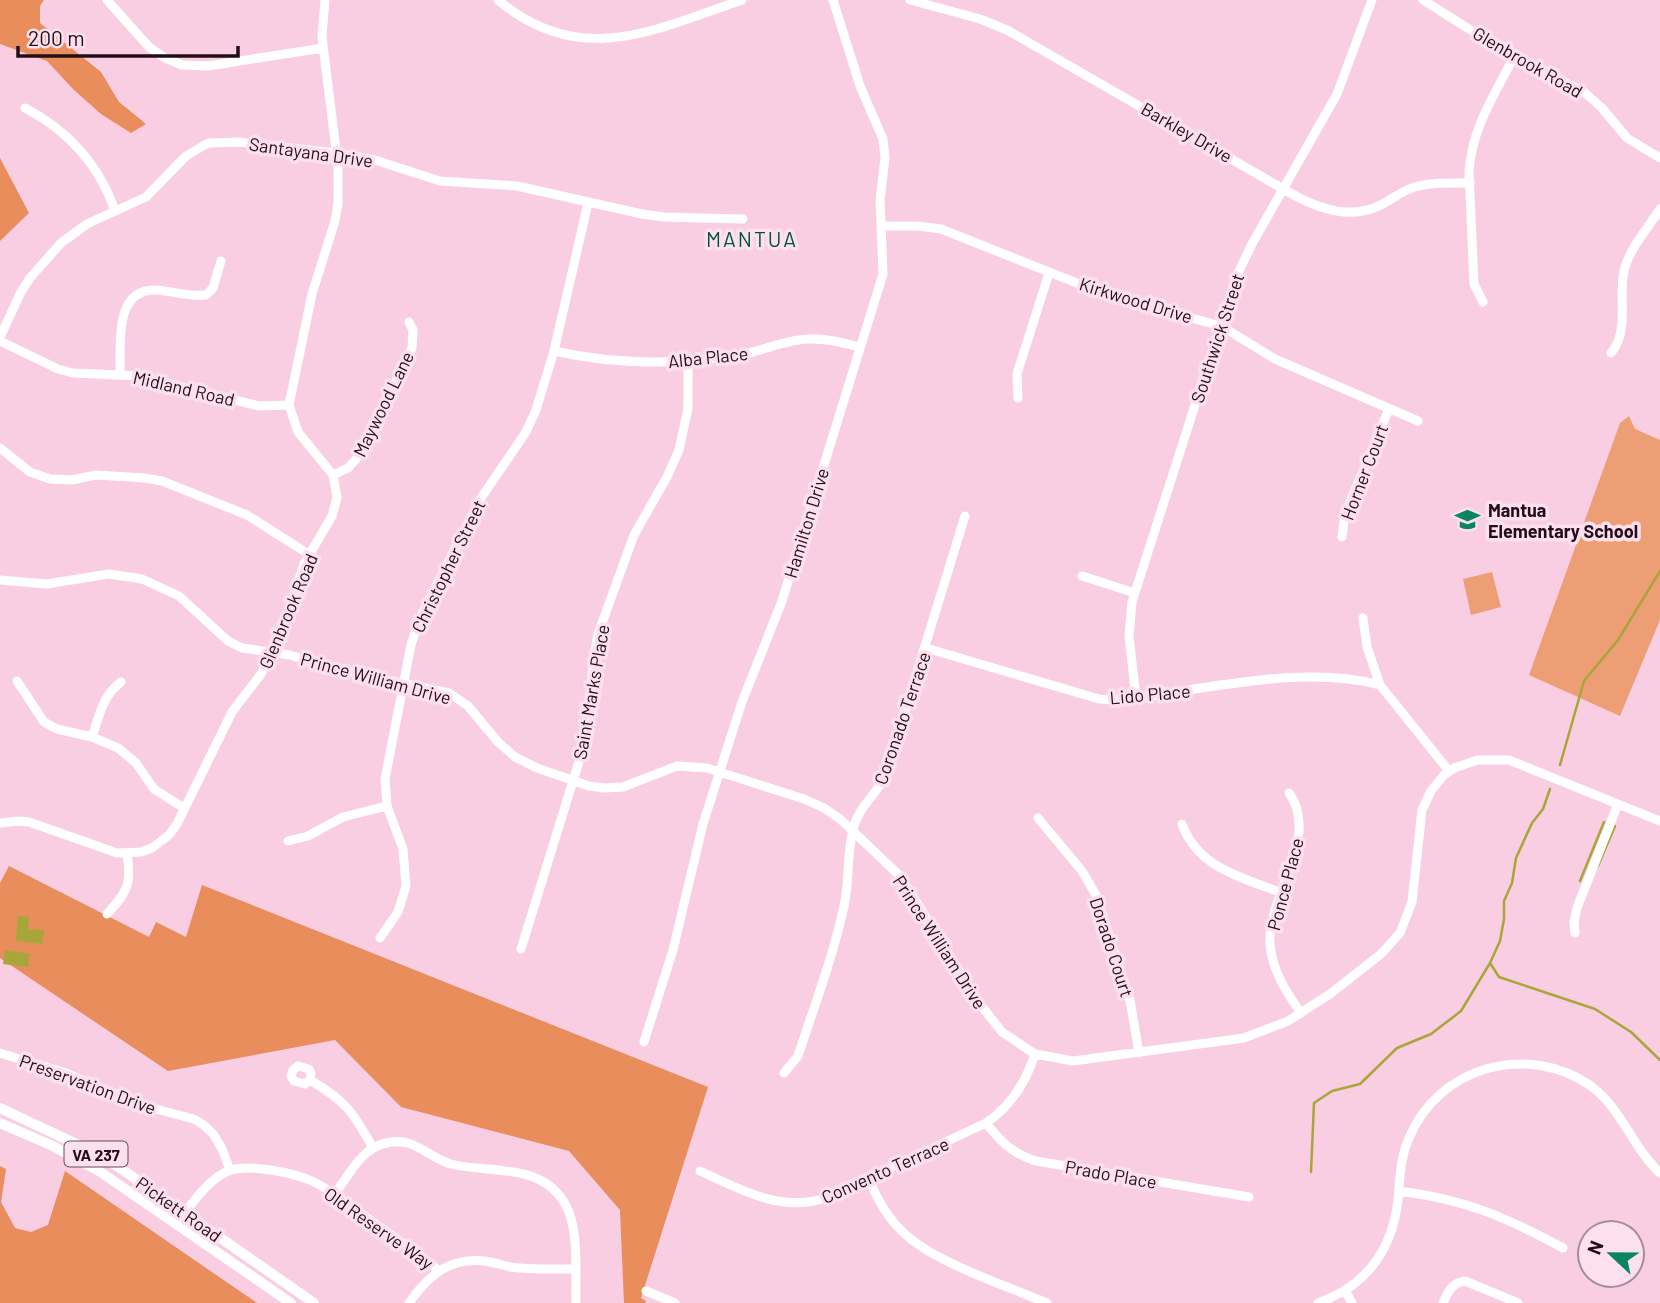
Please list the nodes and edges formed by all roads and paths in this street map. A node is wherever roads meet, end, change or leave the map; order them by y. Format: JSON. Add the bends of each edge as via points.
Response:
{"nodes":[{"id":1,"x":107,"y":0,"type":"edge"},
{"id":2,"x":325,"y":0,"type":"edge"},
{"id":3,"x":498,"y":0,"type":"edge"},
{"id":4,"x":742,"y":0,"type":"edge"},
{"id":5,"x":833,"y":0,"type":"edge"},
{"id":6,"x":910,"y":0,"type":"edge"},
{"id":7,"x":1371,"y":0,"type":"edge"},
{"id":8,"x":1423,"y":0,"type":"edge"},
{"id":9,"x":323,"y":48,"type":"junction"},
{"id":10,"x":1515,"y":55,"type":"junction"},
{"id":11,"x":25,"y":108,"type":"dead end"},
{"id":12,"x":335,"y":153,"type":"junction"},
{"id":13,"x":1660,"y":158,"type":"edge"},
{"id":14,"x":1470,"y":183,"type":"junction"},
{"id":15,"x":1284,"y":189,"type":"junction"},
{"id":16,"x":587,"y":203,"type":"junction"},
{"id":17,"x":1660,"y":209,"type":"edge"},
{"id":18,"x":115,"y":211,"type":"junction"},
{"id":19,"x":743,"y":219,"type":"dead end"},
{"id":20,"x":882,"y":226,"type":"junction"},
{"id":21,"x":221,"y":261,"type":"dead end"},
{"id":22,"x":1049,"y":273,"type":"junction"},
{"id":23,"x":1483,"y":302,"type":"dead end"},
{"id":24,"x":410,"y":322,"type":"dead end"},
{"id":25,"x":1220,"y":326,"type":"junction"},
{"id":26,"x":0,"y":339,"type":"edge"},
{"id":27,"x":860,"y":347,"type":"junction"},
{"id":28,"x":554,"y":351,"type":"junction"},
{"id":29,"x":1611,"y":352,"type":"dead end"},
{"id":30,"x":688,"y":361,"type":"junction"},
{"id":31,"x":120,"y":375,"type":"junction"},
{"id":32,"x":1017,"y":398,"type":"dead end"},
{"id":33,"x":289,"y":405,"type":"junction"},
{"id":34,"x":1389,"y":409,"type":"junction"},
{"id":35,"x":1418,"y":421,"type":"dead end"},
{"id":36,"x":1,"y":452,"type":"edge"},
{"id":37,"x":333,"y":475,"type":"junction"},
{"id":38,"x":965,"y":516,"type":"dead end"},
{"id":39,"x":1342,"y":537,"type":"dead end"},
{"id":40,"x":310,"y":555,"type":"junction"},
{"id":41,"x":1082,"y":576,"type":"dead end"},
{"id":42,"x":0,"y":580,"type":"edge"},
{"id":43,"x":1135,"y":593,"type":"junction"},
{"id":44,"x":1363,"y":618,"type":"dead end"},
{"id":45,"x":926,"y":648,"type":"junction"},
{"id":46,"x":272,"y":652,"type":"junction"},
{"id":47,"x":17,"y":681,"type":"dead end"},
{"id":48,"x":121,"y":682,"type":"dead end"},
{"id":49,"x":403,"y":683,"type":"junction"},
{"id":50,"x":1380,"y":685,"type":"junction"},
{"id":51,"x":1136,"y":698,"type":"junction"},
{"id":52,"x":92,"y":737,"type":"junction"},
{"id":53,"x":1449,"y":771,"type":"junction"},
{"id":54,"x":720,"y":772,"type":"junction"},
{"id":55,"x":574,"y":781,"type":"junction"},
{"id":56,"x":1289,"y":793,"type":"dead end"},
{"id":57,"x":1618,"y":804,"type":"junction"},
{"id":58,"x":387,"y":806,"type":"junction"},
{"id":59,"x":184,"y":808,"type":"junction"},
{"id":60,"x":1038,"y":818,"type":"dead end"},
{"id":61,"x":1660,"y":821,"type":"edge"},
{"id":62,"x":0,"y":823,"type":"edge"},
{"id":63,"x":1182,"y":824,"type":"dead end"},
{"id":64,"x":853,"y":830,"type":"junction"},
{"id":65,"x":288,"y":841,"type":"dead end"},
{"id":66,"x":127,"y":854,"type":"junction"},
{"id":67,"x":1280,"y":892,"type":"junction"},
{"id":68,"x":107,"y":914,"type":"dead end"},
{"id":69,"x":1576,"y":933,"type":"dead end"},
{"id":70,"x":380,"y":938,"type":"dead end"},
{"id":71,"x":521,"y":948,"type":"dead end"},
{"id":72,"x":1301,"y":1013,"type":"junction"},
{"id":73,"x":644,"y":1042,"type":"dead end"},
{"id":74,"x":0,"y":1053,"type":"edge"},
{"id":75,"x":1035,"y":1054,"type":"junction"},
{"id":76,"x":1139,"y":1054,"type":"junction"},
{"id":77,"x":784,"y":1073,"type":"dead end"},
{"id":78,"x":310,"y":1080,"type":"dead end"},
{"id":79,"x":0,"y":1108,"type":"edge"},
{"id":80,"x":0,"y":1123,"type":"edge"},
{"id":81,"x":986,"y":1124,"type":"junction"},
{"id":82,"x":373,"y":1148,"type":"junction"},
{"id":83,"x":230,"y":1170,"type":"junction"},
{"id":84,"x":700,"y":1171,"type":"dead end"},
{"id":85,"x":1660,"y":1174,"type":"edge"},
{"id":86,"x":869,"y":1180,"type":"junction"},
{"id":87,"x":1399,"y":1191,"type":"junction"},
{"id":88,"x":334,"y":1194,"type":"junction"},
{"id":89,"x":1248,"y":1197,"type":"dead end"},
{"id":90,"x":185,"y":1213,"type":"junction"},
{"id":91,"x":177,"y":1224,"type":"junction"},
{"id":92,"x":1563,"y":1248,"type":"dead end"},
{"id":93,"x":575,"y":1269,"type":"junction"},
{"id":94,"x":439,"y":1270,"type":"junction"},
{"id":95,"x":646,"y":1291,"type":"dead end"},
{"id":96,"x":1346,"y":1292,"type":"junction"},
{"id":97,"x":291,"y":1303,"type":"edge"},
{"id":98,"x":314,"y":1303,"type":"edge"},
{"id":99,"x":409,"y":1303,"type":"edge"},
{"id":100,"x":576,"y":1303,"type":"edge"},
{"id":101,"x":675,"y":1303,"type":"edge"},
{"id":102,"x":1047,"y":1303,"type":"edge"},
{"id":103,"x":1318,"y":1303,"type":"edge"},
{"id":104,"x":1352,"y":1303,"type":"edge"},
{"id":105,"x":1443,"y":1303,"type":"edge"},
{"id":106,"x":1518,"y":1303,"type":"edge"}],
"edges":[{"from":1,"to":9,"type":"street","via":[[149,47],[182,65],[208,66]]},
{"from":2,"to":9,"type":"street"},
{"from":3,"to":4,"type":"street","via":[[518,16],[550,31],[606,40],[642,34]]},
{"from":5,"to":20,"type":"street","name":"Hamilton Drive","via":[[860,86],[883,139]]},
{"from":6,"to":15,"type":"street","name":"Barkley Drive","via":[[1007,30]]},
{"from":7,"to":15,"type":"street","name":"Southwick Street","via":[[1337,94]]},
{"from":8,"to":10,"type":"street","name":"Glenbrook Road"},
{"from":9,"to":12,"type":"street"},
{"from":10,"to":13,"type":"street","name":"Glenbrook Road","via":[[1585,93],[1627,138]]},
{"from":10,"to":14,"type":"street","via":[[1475,134]]},
{"from":11,"to":18,"type":"street","via":[[82,151],[104,183]]},
{"from":12,"to":16,"type":"street","name":"Santayana Drive","via":[[375,160],[440,181],[517,186]]},
{"from":12,"to":18,"type":"street","name":"Santayana Drive","via":[[208,143],[186,156],[146,197]]},
{"from":12,"to":33,"type":"street","via":[[337,213],[312,294]]},
{"from":14,"to":15,"type":"street","name":"Barkley Drive","via":[[1418,186],[1375,208],[1354,212],[1317,207]]},
{"from":14,"to":23,"type":"street","via":[[1474,284]]},
{"from":15,"to":25,"type":"street","name":"Southwick Street","via":[[1242,264]]},
{"from":16,"to":19,"type":"street","name":"Santayana Drive","via":[[664,217]]},
{"from":16,"to":28,"type":"street","name":"Christopher Street"},
{"from":17,"to":29,"type":"street","via":[[1624,270],[1620,337]]},
{"from":18,"to":26,"type":"street","name":"Santayana Drive","via":[[75,231],[45,260],[21,292]]},
{"from":20,"to":22,"type":"street","name":"Kirkwood Drive","via":[[941,229]]},
{"from":20,"to":27,"type":"street","name":"Hamilton Drive","via":[[883,274]]},
{"from":21,"to":31,"type":"street","via":[[213,288],[206,295],[148,290],[135,296],[122,317]]},
{"from":22,"to":25,"type":"street","name":"Kirkwood Drive","via":[[1126,301]]},
{"from":22,"to":32,"type":"street","via":[[1017,374]]},
{"from":24,"to":37,"type":"street","name":"Maywood Lane","via":[[412,348],[365,444],[354,463]]},
{"from":25,"to":34,"type":"street","name":"Kirkwood Drive","via":[[1275,359]]},
{"from":25,"to":43,"type":"street","name":"Southwick Street"},
{"from":26,"to":31,"type":"street","name":"Midland Road","via":[[66,372]]},
{"from":27,"to":30,"type":"street","name":"Alba Place","via":[[808,339]]},
{"from":27,"to":54,"type":"street","name":"Hamilton Drive","via":[[782,601]]},
{"from":28,"to":30,"type":"street","name":"Alba Place","via":[[612,361]]},
{"from":28,"to":49,"type":"street","name":"Christopher Street","via":[[530,424],[485,489],[420,618]]},
{"from":30,"to":55,"type":"street","name":"Saint Marks Place","via":[[688,408],[679,450],[635,535],[598,634],[586,739]]},
{"from":31,"to":33,"type":"street","name":"Midland Road","via":[[153,378],[259,406]]},
{"from":33,"to":37,"type":"street","via":[[298,432]]},
{"from":34,"to":35,"type":"street","name":"Kirkwood Drive"},
{"from":34,"to":39,"type":"street","name":"Horner Court","via":[[1345,514]]},
{"from":36,"to":40,"type":"street","via":[[50,480],[96,475],[162,481],[247,515]]},
{"from":37,"to":40,"type":"street","name":"Glenbrook Road","via":[[336,504]]},
{"from":38,"to":45,"type":"street","name":"Coronado Terrace"},
{"from":40,"to":46,"type":"street","name":"Glenbrook Road"},
{"from":41,"to":43,"type":"street"},
{"from":42,"to":46,"type":"street","name":"Prince William Drive","via":[[47,584],[109,574],[130,576],[179,596],[234,645]]},
{"from":43,"to":51,"type":"street","name":"Southwick Street","via":[[1129,636]]},
{"from":44,"to":50,"type":"street"},
{"from":45,"to":51,"type":"street","name":"Lido Place","via":[[1083,695]]},
{"from":45,"to":64,"type":"street","name":"Coronado Terrace","via":[[885,776]]},
{"from":46,"to":49,"type":"street","name":"Prince William Drive"},
{"from":46,"to":59,"type":"street","name":"Glenbrook Road","via":[[253,687],[232,712]]},
{"from":47,"to":52,"type":"street","via":[[44,722]]},
{"from":48,"to":52,"type":"street","via":[[106,697]]},
{"from":49,"to":55,"type":"street","name":"Prince William Drive","via":[[458,699],[515,757]]},
{"from":49,"to":58,"type":"street","name":"Christopher Street","via":[[386,771]]},
{"from":50,"to":51,"type":"street","name":"Lido Place","via":[[1277,678]]},
{"from":50,"to":53,"type":"street"},
{"from":52,"to":59,"type":"street","via":[[131,757],[154,789]]},
{"from":53,"to":57,"type":"street","via":[[1478,760],[1509,760]]},
{"from":53,"to":72,"type":"street","name":"Prince William Drive","via":[[1422,810],[1412,902],[1399,933],[1381,954]]},
{"from":54,"to":55,"type":"street","name":"Prince William Drive","via":[[677,766],[613,788]]},
{"from":54,"to":64,"type":"street","name":"Prince William Drive","via":[[814,802]]},
{"from":54,"to":73,"type":"street","name":"Hamilton Drive"},
{"from":55,"to":71,"type":"street","name":"Saint Marks Place"},
{"from":56,"to":67,"type":"street","name":"Ponce Place","via":[[1298,807],[1300,823]]},
{"from":57,"to":61,"type":"street"},
{"from":57,"to":69,"type":"street","via":[[1577,908]]},
{"from":58,"to":65,"type":"street","via":[[344,817],[309,836]]},
{"from":58,"to":70,"type":"street","name":"Christopher Street","via":[[404,849],[406,879],[398,912]]},
{"from":59,"to":66,"type":"street","name":"Glenbrook Road","via":[[162,841]]},
{"from":60,"to":76,"type":"street","name":"Dorado Court","via":[[1096,895],[1130,1000]]},
{"from":62,"to":66,"type":"street","via":[[29,822]]},
{"from":63,"to":67,"type":"street","via":[[1191,844],[1212,863]]},
{"from":64,"to":75,"type":"street","name":"Prince William Drive","via":[[900,876],[993,1023]]},
{"from":64,"to":77,"type":"street","name":"Coronado Terrace","via":[[842,913],[799,1056]]},
{"from":66,"to":68,"type":"street","via":[[129,885]]},
{"from":67,"to":72,"type":"street","name":"Ponce Place","via":[[1270,932],[1271,956]]},
{"from":72,"to":76,"type":"street","name":"Prince William Drive","via":[[1244,1038]]},
{"from":74,"to":83,"type":"street","name":"Preservation Drive","via":[[63,1072],[144,1107],[194,1119],[214,1135]]},
{"from":75,"to":76,"type":"street","name":"Prince William Drive","via":[[1073,1061]]},
{"from":75,"to":81,"type":"street","name":"Convento Terrace","via":[[1017,1092]]},
{"from":78,"to":82,"type":"street","via":[[350,1110]]},
{"from":79,"to":90,"type":"main road","name":"Pickett Road","number":"VA 237","via":[[85,1147]]},
{"from":80,"to":91,"type":"main road","name":"Pickett Road","number":"VA 237","via":[[79,1159]]},
{"from":81,"to":86,"type":"street","name":"Convento Terrace"},
{"from":81,"to":89,"type":"street","name":"Prado Place","via":[[1004,1145],[1036,1161]]},
{"from":82,"to":88,"type":"street","via":[[353,1166]]},
{"from":82,"to":93,"type":"street","via":[[408,1142],[451,1164],[521,1172],[550,1186],[565,1202],[574,1231]]},
{"from":83,"to":88,"type":"street","name":"Old Reserve Way","via":[[252,1168],[294,1175]]},
{"from":83,"to":90,"type":"street"},
{"from":84,"to":86,"type":"street","name":"Convento Terrace","via":[[753,1195],[789,1203],[820,1200]]},
{"from":85,"to":87,"type":"street","via":[[1614,1108],[1593,1087],[1561,1070],[1517,1063],[1490,1066],[1466,1076],[1428,1106],[1405,1149]]},
{"from":86,"to":102,"type":"street","via":[[888,1215],[916,1243]]},
{"from":87,"to":92,"type":"street","via":[[1484,1209]]},
{"from":87,"to":96,"type":"street","via":[[1393,1227],[1383,1250]]},
{"from":88,"to":94,"type":"street","name":"Old Reserve Way"},
{"from":90,"to":91,"type":"street"},
{"from":90,"to":98,"type":"main road","name":"Pickett Road","number":"VA 237"},
{"from":91,"to":97,"type":"main road","name":"Pickett Road","number":"VA 237"},
{"from":93,"to":94,"type":"street","via":[[458,1261]]},
{"from":93,"to":100,"type":"street"},
{"from":94,"to":99,"type":"street"},
{"from":95,"to":101,"type":"street"},
{"from":96,"to":103,"type":"street"},
{"from":96,"to":104,"type":"street"},
{"from":105,"to":106,"type":"street","via":[[1449,1289],[1465,1281]]}]}
